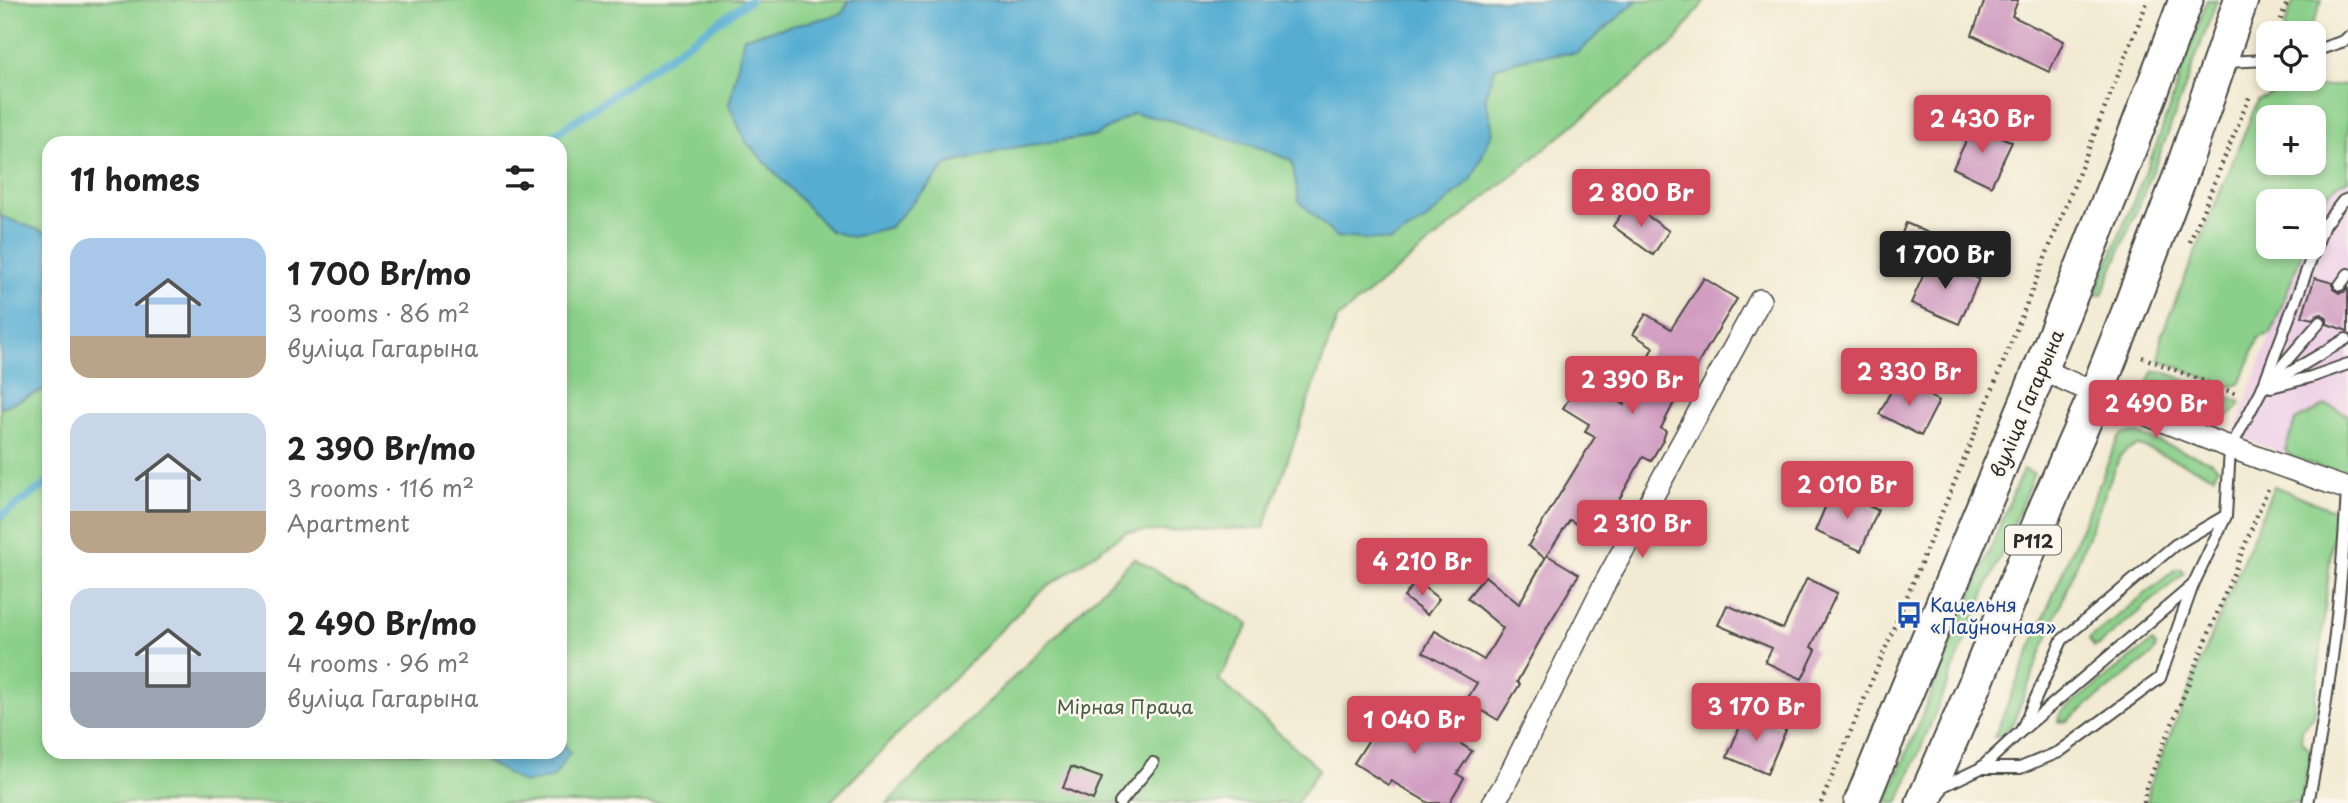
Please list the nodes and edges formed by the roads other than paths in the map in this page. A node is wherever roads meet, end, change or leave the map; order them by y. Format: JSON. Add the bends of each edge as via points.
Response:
{"nodes":[{"id":1,"x":2186,"y":0,"type":"edge"},
{"id":2,"x":2241,"y":0,"type":"edge"},
{"id":3,"x":2348,"y":37,"type":"edge"},
{"id":4,"x":2326,"y":47,"type":"edge"},
{"id":5,"x":2256,"y":61,"type":"edge"},
{"id":6,"x":2218,"y":63,"type":"junction"},
{"id":7,"x":2348,"y":199,"type":"edge"},
{"id":8,"x":2348,"y":274,"type":"edge"},
{"id":9,"x":2340,"y":285,"type":"dead end"},
{"id":10,"x":1760,"y":300,"type":"dead end"},
{"id":11,"x":2320,"y":322,"type":"dead end"},
{"id":12,"x":2346,"y":339,"type":"dead end"},
{"id":13,"x":2348,"y":364,"type":"edge"},
{"id":14,"x":2041,"y":369,"type":"junction"},
{"id":15,"x":2262,"y":389,"type":"junction"},
{"id":16,"x":2096,"y":394,"type":"junction"},
{"id":17,"x":2230,"y":449,"type":"junction"},
{"id":18,"x":2347,"y":489,"type":"edge"},
{"id":19,"x":2226,"y":516,"type":"junction"},
{"id":20,"x":2193,"y":584,"type":"junction"},
{"id":21,"x":2021,"y":731,"type":"junction"},
{"id":22,"x":1153,"y":763,"type":"dead end"},
{"id":23,"x":1981,"y":768,"type":"junction"},
{"id":24,"x":1925,"y":798,"type":"edge"},
{"id":25,"x":1121,"y":803,"type":"edge"},
{"id":26,"x":1493,"y":803,"type":"edge"},
{"id":27,"x":1861,"y":803,"type":"edge"},
{"id":28,"x":2308,"y":803,"type":"edge"}],
"edges":[{"from":1,"to":14,"type":"main road","name":"вуліца Гагарына","number":"Р112"},
{"from":2,"to":6,"type":"main road","number":"Р112"},
{"from":3,"to":4,"type":"lane"},
{"from":5,"to":6,"type":"lane"},
{"from":6,"to":16,"type":"main road","number":"Р112","via":[[2181,174]]},
{"from":7,"to":15,"type":"lane","via":[[2324,225]]},
{"from":8,"to":9,"type":"lane"},
{"from":10,"to":26,"type":"street","via":[[1603,587]]},
{"from":11,"to":15,"type":"lane"},
{"from":12,"to":15,"type":"lane"},
{"from":13,"to":15,"type":"lane"},
{"from":14,"to":16,"type":"street"},
{"from":14,"to":27,"type":"main road","name":"вуліца Гагарына","number":"Р112"},
{"from":15,"to":17,"type":"lane"},
{"from":16,"to":17,"type":"street"},
{"from":16,"to":24,"type":"main road","number":"Р112"},
{"from":17,"to":18,"type":"street"},
{"from":17,"to":19,"type":"lane"},
{"from":18,"to":28,"type":"lane","via":[[2343,569]]},
{"from":19,"to":20,"type":"lane"},
{"from":19,"to":21,"type":"lane","via":[[2175,545],[2062,640]]},
{"from":20,"to":21,"type":"lane"},
{"from":20,"to":23,"type":"lane","via":[[2160,678],[2059,752],[2020,768]]},
{"from":21,"to":23,"type":"lane"},
{"from":22,"to":25,"type":"lane"},
{"from":23,"to":24,"type":"lane"}]}
